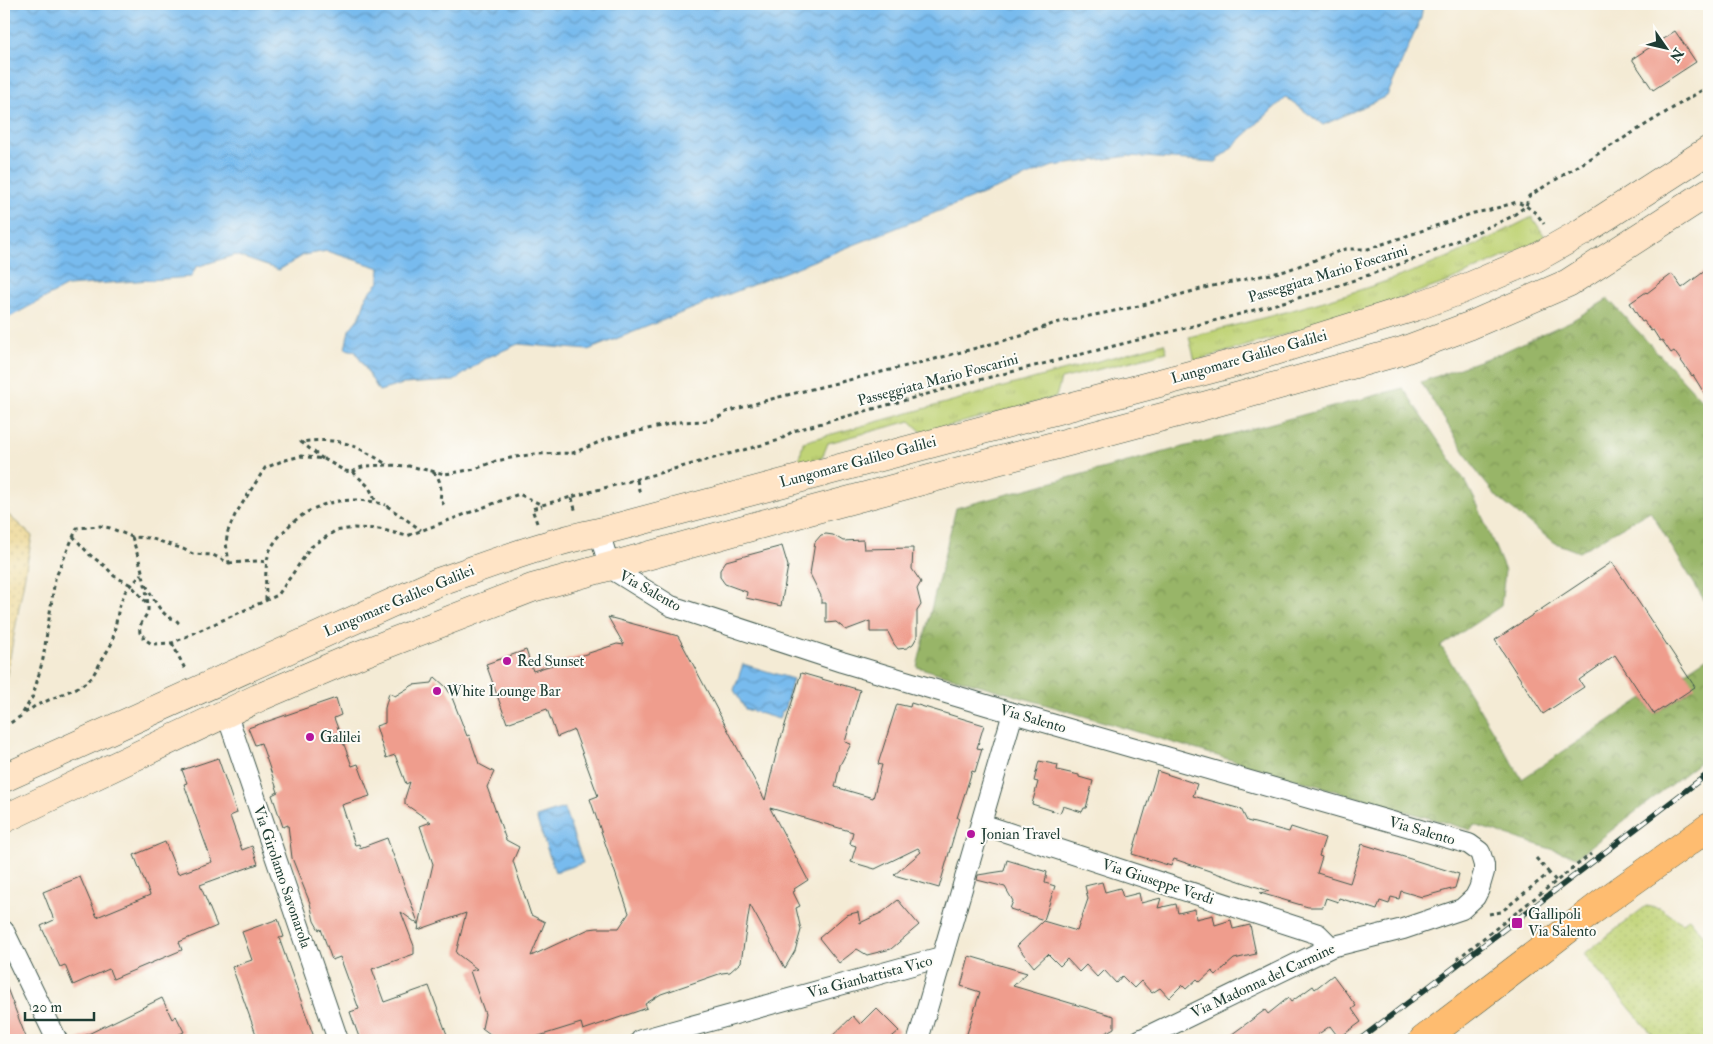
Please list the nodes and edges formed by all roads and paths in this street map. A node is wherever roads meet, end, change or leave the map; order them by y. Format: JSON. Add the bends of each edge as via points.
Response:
{"nodes":[{"id":1,"x":1709,"y":86,"type":"edge"},
{"id":2,"x":1709,"y":150,"type":"edge"},
{"id":3,"x":1709,"y":192,"type":"edge"},
{"id":4,"x":1526,"y":206,"type":"junction"},
{"id":5,"x":1558,"y":246,"type":"junction"},
{"id":6,"x":324,"y":459,"type":"junction"},
{"id":7,"x":387,"y":465,"type":"junction"},
{"id":8,"x":431,"y":470,"type":"junction"},
{"id":9,"x":353,"y":472,"type":"junction"},
{"id":10,"x":377,"y":502,"type":"junction"},
{"id":11,"x":444,"y":505,"type":"dead end"},
{"id":12,"x":542,"y":505,"type":"junction"},
{"id":13,"x":528,"y":526,"type":"dead end"},
{"id":14,"x":422,"y":530,"type":"junction"},
{"id":15,"x":599,"y":532,"type":"junction"},
{"id":16,"x":73,"y":536,"type":"junction"},
{"id":17,"x":132,"y":537,"type":"junction"},
{"id":18,"x":268,"y":562,"type":"junction"},
{"id":19,"x":229,"y":563,"type":"junction"},
{"id":20,"x":610,"y":568,"type":"junction"},
{"id":21,"x":142,"y":573,"type":"junction"},
{"id":22,"x":130,"y":585,"type":"junction"},
{"id":23,"x":146,"y":585,"type":"junction"},
{"id":24,"x":266,"y":600,"type":"junction"},
{"id":25,"x":147,"y":603,"type":"junction"},
{"id":26,"x":176,"y":624,"type":"dead end"},
{"id":27,"x":172,"y":643,"type":"junction"},
{"id":28,"x":185,"y":669,"type":"dead end"},
{"id":29,"x":214,"y":682,"type":"junction"},
{"id":30,"x":1013,"y":713,"type":"junction"},
{"id":31,"x":226,"y":715,"type":"junction"},
{"id":32,"x":21,"y":716,"type":"junction"},
{"id":33,"x":4,"y":727,"type":"edge"},
{"id":34,"x":4,"y":778,"type":"edge"},
{"id":35,"x":4,"y":818,"type":"edge"},
{"id":36,"x":981,"y":824,"type":"junction"},
{"id":37,"x":1709,"y":827,"type":"edge"},
{"id":38,"x":1591,"y":854,"type":"dead end"},
{"id":39,"x":1536,"y":858,"type":"dead end"},
{"id":40,"x":1484,"y":872,"type":"joint"},
{"id":41,"x":1549,"y":873,"type":"junction"},
{"id":42,"x":1556,"y":882,"type":"junction"},
{"id":43,"x":1481,"y":916,"type":"dead end"},
{"id":44,"x":4,"y":931,"type":"edge"},
{"id":45,"x":1331,"y":947,"type":"junction"},
{"id":46,"x":941,"y":957,"type":"junction"},
{"id":47,"x":1457,"y":959,"type":"dead end"},
{"id":48,"x":651,"y":1039,"type":"edge"},
{"id":49,"x":57,"y":1040,"type":"edge"},
{"id":50,"x":338,"y":1040,"type":"edge"},
{"id":51,"x":918,"y":1040,"type":"edge"},
{"id":52,"x":1140,"y":1040,"type":"edge"},
{"id":53,"x":1423,"y":1040,"type":"edge"}],
"edges":[{"from":1,"to":4,"type":"path","name":"Passeggiata Mario Foscarini","via":[[1529,196]]},
{"from":2,"to":5,"type":"main road","name":"Lungomare Galileo Galilei"},
{"from":3,"to":20,"type":"main road","via":[[1568,283],[1402,351]]},
{"from":4,"to":5,"type":"path","via":[[1537,214]]},
{"from":4,"to":8,"type":"path","via":[[1517,202],[1474,213],[1368,249],[1345,249],[1285,271],[1056,323],[943,357],[736,409],[707,421],[678,422],[625,434],[572,453],[516,457],[445,474]]},
{"from":4,"to":12,"type":"path","name":"Passeggiata Mario Foscarini","via":[[1511,217],[1417,258],[1323,291],[952,387],[793,431],[780,440]]},
{"from":5,"to":15,"type":"main road","name":"Lungomare Galileo Galilei","via":[[1499,275],[1415,308],[1246,360]]},
{"from":6,"to":7,"type":"path","via":[[301,442],[327,440],[350,444],[372,453]]},
{"from":6,"to":9,"type":"path"},
{"from":6,"to":19,"type":"path","via":[[301,456],[265,468],[228,531]]},
{"from":7,"to":8,"type":"path"},
{"from":7,"to":9,"type":"path","via":[[366,466]]},
{"from":8,"to":11,"type":"path","via":[[440,480],[440,499]]},
{"from":9,"to":10,"type":"path","via":[[369,487]]},
{"from":10,"to":14,"type":"path"},
{"from":10,"to":18,"type":"path","via":[[348,500],[312,509],[295,519],[277,538]]},
{"from":12,"to":13,"type":"path","via":[[532,510],[537,523]]},
{"from":12,"to":14,"type":"path","via":[[519,494]]},
{"from":14,"to":24,"type":"path","via":[[407,536],[379,529],[335,531],[311,547],[278,595]]},
{"from":15,"to":20,"type":"street","name":"Via Salento"},
{"from":15,"to":29,"type":"main road","name":"Lungomare Galileo Galilei","via":[[512,556],[438,582]]},
{"from":16,"to":17,"type":"path","via":[[77,528],[100,526]]},
{"from":16,"to":22,"type":"path","via":[[114,576]]},
{"from":16,"to":32,"type":"path","via":[[56,579],[44,659],[33,696]]},
{"from":17,"to":19,"type":"path","via":[[150,538],[193,554],[213,555]]},
{"from":17,"to":21,"type":"path"},
{"from":18,"to":19,"type":"path"},
{"from":18,"to":24,"type":"path"},
{"from":20,"to":30,"type":"street","name":"Via Salento","via":[[671,606]]},
{"from":20,"to":31,"type":"main road","via":[[532,588],[452,618],[258,698]]},
{"from":21,"to":22,"type":"path"},
{"from":21,"to":23,"type":"path"},
{"from":22,"to":25,"type":"path"},
{"from":22,"to":32,"type":"path","via":[[119,607],[112,643],[92,677],[81,686],[35,706]]},
{"from":23,"to":25,"type":"path"},
{"from":23,"to":26,"type":"path","via":[[158,607],[171,619],[176,619]]},
{"from":24,"to":27,"type":"path"},
{"from":25,"to":27,"type":"path","via":[[149,610],[139,628],[140,633],[152,644]]},
{"from":27,"to":28,"type":"path"},
{"from":29,"to":31,"type":"main road"},
{"from":29,"to":34,"type":"main road","name":"Lungomare Galileo Galilei"},
{"from":30,"to":36,"type":"street","name":"Via Gianbattista Vico"},
{"from":30,"to":40,"type":"street","name":"Via Salento","via":[[1469,844],[1480,852]]},
{"from":31,"to":35,"type":"main road"},
{"from":31,"to":50,"type":"street","name":"Via Girolamo Savonarola"},
{"from":32,"to":33,"type":"path"},
{"from":36,"to":45,"type":"street","name":"Via Giuseppe Verdi","via":[[1318,934]]},
{"from":36,"to":46,"type":"street","name":"Via Gianbattista Vico"},
{"from":37,"to":53,"type":"main road","via":[[1605,901]]},
{"from":38,"to":42,"type":"path"},
{"from":39,"to":41,"type":"path"},
{"from":40,"to":45,"type":"street","name":"Via Madonna del Carmine","via":[[1475,897],[1452,914]]},
{"from":41,"to":42,"type":"path"},
{"from":41,"to":43,"type":"path","via":[[1501,912]]},
{"from":42,"to":47,"type":"path"},
{"from":44,"to":49,"type":"street"},
{"from":45,"to":52,"type":"street","name":"Via Madonna del Carmine"},
{"from":46,"to":48,"type":"street","name":"Via Gianbattista Vico"},
{"from":46,"to":51,"type":"street"}]}
